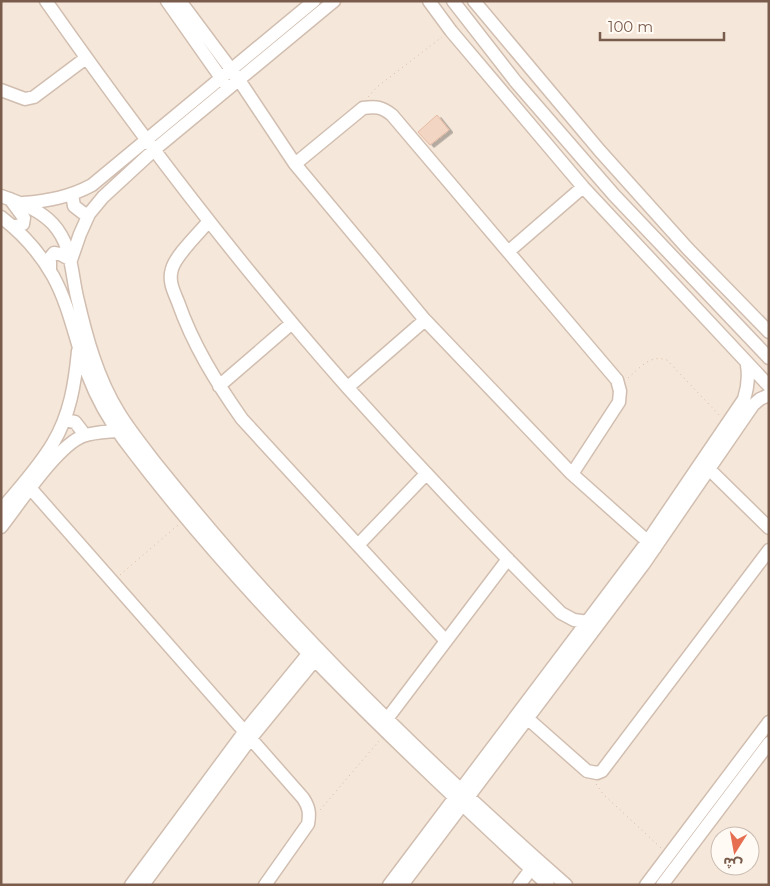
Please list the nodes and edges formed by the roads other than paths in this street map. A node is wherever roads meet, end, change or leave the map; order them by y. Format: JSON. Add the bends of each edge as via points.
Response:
{"nodes":[{"id":1,"x":46,"y":1,"type":"edge"},
{"id":2,"x":167,"y":1,"type":"edge"},
{"id":3,"x":180,"y":1,"type":"edge"},
{"id":4,"x":314,"y":1,"type":"edge"},
{"id":5,"x":334,"y":1,"type":"edge"},
{"id":6,"x":429,"y":1,"type":"edge"},
{"id":7,"x":453,"y":1,"type":"edge"},
{"id":8,"x":474,"y":1,"type":"edge"},
{"id":9,"x":86,"y":58,"type":"junction"},
{"id":10,"x":235,"y":75,"type":"junction"},
{"id":11,"x":516,"y":82,"type":"junction"},
{"id":12,"x":225,"y":83,"type":"junction"},
{"id":13,"x":1,"y":90,"type":"edge"},
{"id":14,"x":504,"y":94,"type":"junction"},
{"id":15,"x":146,"y":140,"type":"junction"},
{"id":16,"x":154,"y":150,"type":"junction"},
{"id":17,"x":295,"y":164,"type":"junction"},
{"id":18,"x":583,"y":187,"type":"junction"},
{"id":19,"x":72,"y":194,"type":"junction"},
{"id":20,"x":5,"y":198,"type":"edge"},
{"id":21,"x":22,"y":204,"type":"junction"},
{"id":22,"x":89,"y":214,"type":"junction"},
{"id":23,"x":1,"y":217,"type":"edge"},
{"id":24,"x":209,"y":221,"type":"junction"},
{"id":25,"x":13,"y":227,"type":"junction"},
{"id":26,"x":508,"y":251,"type":"junction"},
{"id":27,"x":71,"y":260,"type":"junction"},
{"id":28,"x":50,"y":271,"type":"junction"},
{"id":29,"x":721,"y":283,"type":"junction"},
{"id":30,"x":709,"y":296,"type":"junction"},
{"id":31,"x":736,"y":299,"type":"junction"},
{"id":32,"x":724,"y":312,"type":"junction"},
{"id":33,"x":425,"y":320,"type":"junction"},
{"id":34,"x":292,"y":323,"type":"junction"},
{"id":35,"x":769,"y":332,"type":"edge"},
{"id":36,"x":78,"y":343,"type":"junction"},
{"id":37,"x":769,"y":358,"type":"edge"},
{"id":38,"x":747,"y":365,"type":"junction"},
{"id":39,"x":219,"y":386,"type":"junction"},
{"id":40,"x":769,"y":386,"type":"edge"},
{"id":41,"x":348,"y":387,"type":"junction"},
{"id":42,"x":769,"y":395,"type":"edge"},
{"id":43,"x":64,"y":420,"type":"junction"},
{"id":44,"x":117,"y":431,"type":"junction"},
{"id":45,"x":83,"y":436,"type":"junction"},
{"id":46,"x":710,"y":470,"type":"junction"},
{"id":47,"x":426,"y":474,"type":"junction"},
{"id":48,"x":572,"y":474,"type":"junction"},
{"id":49,"x":30,"y":489,"type":"junction"},
{"id":50,"x":1,"y":510,"type":"edge"},
{"id":51,"x":1,"y":527,"type":"edge"},
{"id":52,"x":769,"y":528,"type":"edge"},
{"id":53,"x":358,"y":545,"type":"junction"},
{"id":54,"x":651,"y":545,"type":"junction"},
{"id":55,"x":769,"y":550,"type":"edge"},
{"id":56,"x":508,"y":559,"type":"junction"},
{"id":57,"x":561,"y":613,"type":"junction"},
{"id":58,"x":588,"y":622,"type":"junction"},
{"id":59,"x":446,"y":641,"type":"junction"},
{"id":60,"x":571,"y":645,"type":"junction"},
{"id":61,"x":314,"y":653,"type":"junction"},
{"id":62,"x":527,"y":718,"type":"junction"},
{"id":63,"x":387,"y":719,"type":"junction"},
{"id":64,"x":769,"y":722,"type":"edge"},
{"id":65,"x":248,"y":735,"type":"junction"},
{"id":66,"x":769,"y":743,"type":"edge"},
{"id":67,"x":461,"y":797,"type":"junction"},
{"id":68,"x":531,"y":869,"type":"junction"},
{"id":69,"x":132,"y":885,"type":"edge"},
{"id":70,"x":143,"y":885,"type":"edge"},
{"id":71,"x":264,"y":885,"type":"edge"},
{"id":72,"x":389,"y":885,"type":"edge"},
{"id":73,"x":402,"y":885,"type":"edge"},
{"id":74,"x":519,"y":885,"type":"edge"},
{"id":75,"x":548,"y":885,"type":"edge"},
{"id":76,"x":566,"y":885,"type":"edge"},
{"id":77,"x":646,"y":885,"type":"edge"},
{"id":78,"x":662,"y":885,"type":"edge"}],
"edges":[{"from":1,"to":9,"type":"street"},
{"from":2,"to":12,"type":"street"},
{"from":3,"to":10,"type":"street"},
{"from":4,"to":10,"type":"street"},
{"from":5,"to":10,"type":"street"},
{"from":6,"to":14,"type":"street"},
{"from":7,"to":11,"type":"street"},
{"from":8,"to":29,"type":"street","via":[[600,151]]},
{"from":9,"to":13,"type":"street","via":[[34,97],[24,98]]},
{"from":9,"to":15,"type":"street"},
{"from":10,"to":12,"type":"street"},
{"from":10,"to":17,"type":"street"},
{"from":11,"to":14,"type":"street"},
{"from":11,"to":30,"type":"street","via":[[614,196]]},
{"from":12,"to":15,"type":"street"},
{"from":12,"to":16,"type":"street"},
{"from":14,"to":18,"type":"street"},
{"from":15,"to":16,"type":"street"},
{"from":15,"to":19,"type":"street","via":[[92,185]]},
{"from":16,"to":22,"type":"street"},
{"from":16,"to":24,"type":"street"},
{"from":17,"to":26,"type":"street","via":[[363,108],[374,106],[384,109]]},
{"from":17,"to":33,"type":"street"},
{"from":18,"to":26,"type":"street"},
{"from":18,"to":38,"type":"street"},
{"from":19,"to":21,"type":"street"},
{"from":19,"to":22,"type":"street","via":[[74,206]]},
{"from":20,"to":21,"type":"street"},
{"from":20,"to":25,"type":"street","via":[[24,218],[23,224]]},
{"from":21,"to":27,"type":"street","via":[[39,212],[54,225]]},
{"from":22,"to":27,"type":"street"},
{"from":23,"to":25,"type":"street"},
{"from":24,"to":34,"type":"street"},
{"from":24,"to":39,"type":"street","via":[[176,260],[170,279],[201,356]]},
{"from":25,"to":28,"type":"street","via":[[30,243]]},
{"from":26,"to":48,"type":"street","via":[[611,371],[620,386],[616,407]]},
{"from":27,"to":28,"type":"street","via":[[54,253],[50,258]]},
{"from":27,"to":61,"type":"street","via":[[75,288],[94,356],[117,411],[190,507]]},
{"from":28,"to":36,"type":"street"},
{"from":29,"to":30,"type":"street","via":[[719,290]]},
{"from":29,"to":31,"type":"street"},
{"from":30,"to":32,"type":"street"},
{"from":31,"to":32,"type":"street","via":[[729,302]]},
{"from":31,"to":35,"type":"street"},
{"from":32,"to":37,"type":"street"},
{"from":33,"to":41,"type":"street"},
{"from":33,"to":48,"type":"street"},
{"from":34,"to":39,"type":"street"},
{"from":34,"to":41,"type":"street"},
{"from":36,"to":43,"type":"street","via":[[73,386]]},
{"from":36,"to":44,"type":"street","via":[[95,391]]},
{"from":38,"to":40,"type":"street"},
{"from":38,"to":54,"type":"street","via":[[744,399]]},
{"from":39,"to":53,"type":"street","via":[[242,419]]},
{"from":41,"to":47,"type":"street"},
{"from":42,"to":46,"type":"street","via":[[753,405]]},
{"from":43,"to":45,"type":"street","via":[[75,422]]},
{"from":43,"to":50,"type":"street","via":[[47,452]]},
{"from":44,"to":45,"type":"street"},
{"from":44,"to":61,"type":"street","via":[[186,518]]},
{"from":45,"to":49,"type":"street","via":[[64,448]]},
{"from":46,"to":52,"type":"street"},
{"from":46,"to":54,"type":"street"},
{"from":47,"to":53,"type":"street"},
{"from":47,"to":56,"type":"street"},
{"from":48,"to":54,"type":"street"},
{"from":49,"to":51,"type":"street"},
{"from":49,"to":65,"type":"street"},
{"from":53,"to":59,"type":"street"},
{"from":54,"to":58,"type":"street"},
{"from":54,"to":62,"type":"street","via":[[589,638]]},
{"from":55,"to":62,"type":"street","via":[[602,771],[592,773],[584,768]]},
{"from":56,"to":57,"type":"street"},
{"from":56,"to":59,"type":"street"},
{"from":57,"to":58,"type":"street","via":[[574,620]]},
{"from":57,"to":60,"type":"street","via":[[569,628]]},
{"from":58,"to":60,"type":"street"},
{"from":59,"to":63,"type":"street"},
{"from":60,"to":67,"type":"street"},
{"from":61,"to":63,"type":"street"},
{"from":61,"to":65,"type":"street"},
{"from":61,"to":67,"type":"street","via":[[386,733]]},
{"from":62,"to":67,"type":"street"},
{"from":63,"to":67,"type":"street"},
{"from":64,"to":77,"type":"street"},
{"from":65,"to":69,"type":"street"},
{"from":65,"to":70,"type":"street"},
{"from":65,"to":71,"type":"street","via":[[303,798],[310,815],[303,832]]},
{"from":66,"to":78,"type":"street"},
{"from":67,"to":68,"type":"street"},
{"from":67,"to":72,"type":"street"},
{"from":67,"to":73,"type":"street"},
{"from":67,"to":76,"type":"street"},
{"from":68,"to":74,"type":"street"},
{"from":68,"to":75,"type":"street"}]}
